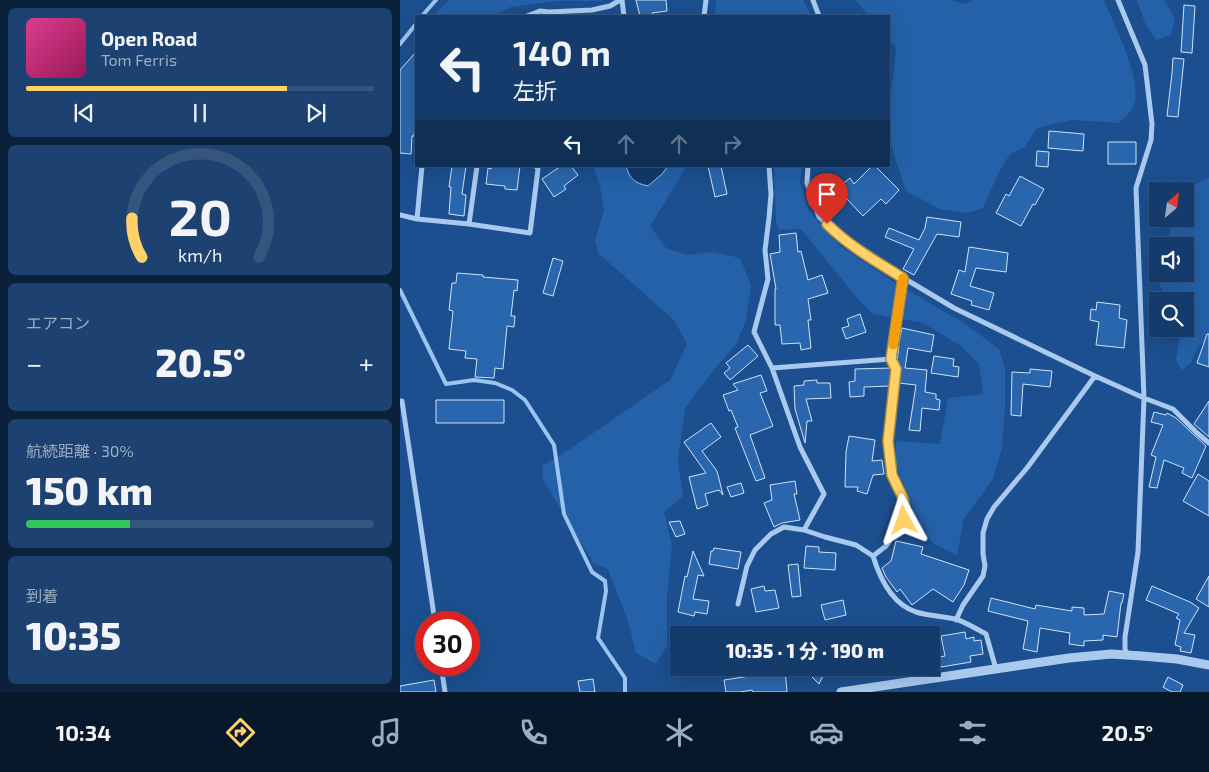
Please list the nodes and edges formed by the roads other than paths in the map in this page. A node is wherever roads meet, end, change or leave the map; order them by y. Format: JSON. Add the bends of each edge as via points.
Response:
{"nodes":[{"id":1,"x":621,"y":0,"type":"edge"},
{"id":2,"x":706,"y":0,"type":"edge"},
{"id":3,"x":813,"y":0,"type":"edge"},
{"id":4,"x":1118,"y":0,"type":"edge"},
{"id":5,"x":550,"y":14,"type":"edge"},
{"id":6,"x":530,"y":15,"type":"edge"},
{"id":7,"x":624,"y":15,"type":"edge"},
{"id":8,"x":704,"y":15,"type":"edge"},
{"id":9,"x":819,"y":15,"type":"edge"},
{"id":10,"x":422,"y":167,"type":"edge"},
{"id":11,"x":477,"y":167,"type":"edge"},
{"id":12,"x":537,"y":167,"type":"edge"},
{"id":13,"x":769,"y":167,"type":"edge"},
{"id":14,"x":808,"y":167,"type":"edge"},
{"id":15,"x":400,"y":215,"type":"edge"},
{"id":16,"x":417,"y":219,"type":"junction"},
{"id":17,"x":469,"y":224,"type":"junction"},
{"id":18,"x":903,"y":278,"type":"junction"},
{"id":19,"x":891,"y":359,"type":"junction"},
{"id":20,"x":772,"y":368,"type":"junction"},
{"id":21,"x":1095,"y":376,"type":"junction"},
{"id":22,"x":1144,"y":398,"type":"junction"},
{"id":23,"x":400,"y":401,"type":"edge"},
{"id":24,"x":1209,"y":443,"type":"edge"},
{"id":25,"x":804,"y":530,"type":"junction"},
{"id":26,"x":873,"y":556,"type":"junction"},
{"id":27,"x":738,"y":604,"type":"dead end"},
{"id":28,"x":433,"y":611,"type":"edge"},
{"id":29,"x":956,"y":620,"type":"junction"},
{"id":30,"x":1128,"y":655,"type":"junction"},
{"id":31,"x":1209,"y":665,"type":"edge"},
{"id":32,"x":996,"y":668,"type":"junction"},
{"id":33,"x":444,"y":676,"type":"edge"},
{"id":34,"x":446,"y":692,"type":"edge"},
{"id":35,"x":841,"y":692,"type":"edge"}],
"edges":[{"from":1,"to":5,"type":"street","via":[[592,10]]},
{"from":1,"to":7,"type":"street"},
{"from":2,"to":8,"type":"street"},
{"from":3,"to":9,"type":"street"},
{"from":4,"to":22,"type":"street","via":[[1144,64],[1152,124],[1151,140],[1136,188]]},
{"from":5,"to":6,"type":"street","via":[[540,11]]},
{"from":10,"to":16,"type":"street"},
{"from":11,"to":17,"type":"street"},
{"from":12,"to":17,"type":"street","via":[[530,233]]},
{"from":13,"to":20,"type":"street","via":[[765,250],[768,279],[754,332]]},
{"from":14,"to":18,"type":"street","via":[[807,183],[819,217],[834,232]]},
{"from":15,"to":16,"type":"street"},
{"from":16,"to":17,"type":"street"},
{"from":18,"to":19,"type":"street"},
{"from":18,"to":21,"type":"street","via":[[954,308]]},
{"from":19,"to":20,"type":"street"},
{"from":19,"to":26,"type":"street","via":[[896,369],[888,441],[892,475],[903,498],[904,520],[886,546]]},
{"from":20,"to":25,"type":"street","via":[[800,447],[824,494]]},
{"from":21,"to":22,"type":"street"},
{"from":21,"to":29,"type":"street","via":[[987,519],[983,533],[983,576]]},
{"from":22,"to":24,"type":"street","via":[[1173,409]]},
{"from":22,"to":30,"type":"street","via":[[1138,552],[1124,637]]},
{"from":23,"to":28,"type":"street"},
{"from":25,"to":26,"type":"street","via":[[856,545]]},
{"from":25,"to":27,"type":"street","via":[[784,527],[770,534],[755,550],[747,566]]},
{"from":26,"to":29,"type":"street","via":[[890,593],[904,606],[916,612]]},
{"from":29,"to":32,"type":"street","via":[[986,634]]},
{"from":30,"to":31,"type":"street"},
{"from":30,"to":32,"type":"street","via":[[1069,658]]},
{"from":32,"to":35,"type":"street"},
{"from":33,"to":34,"type":"street"}]}
